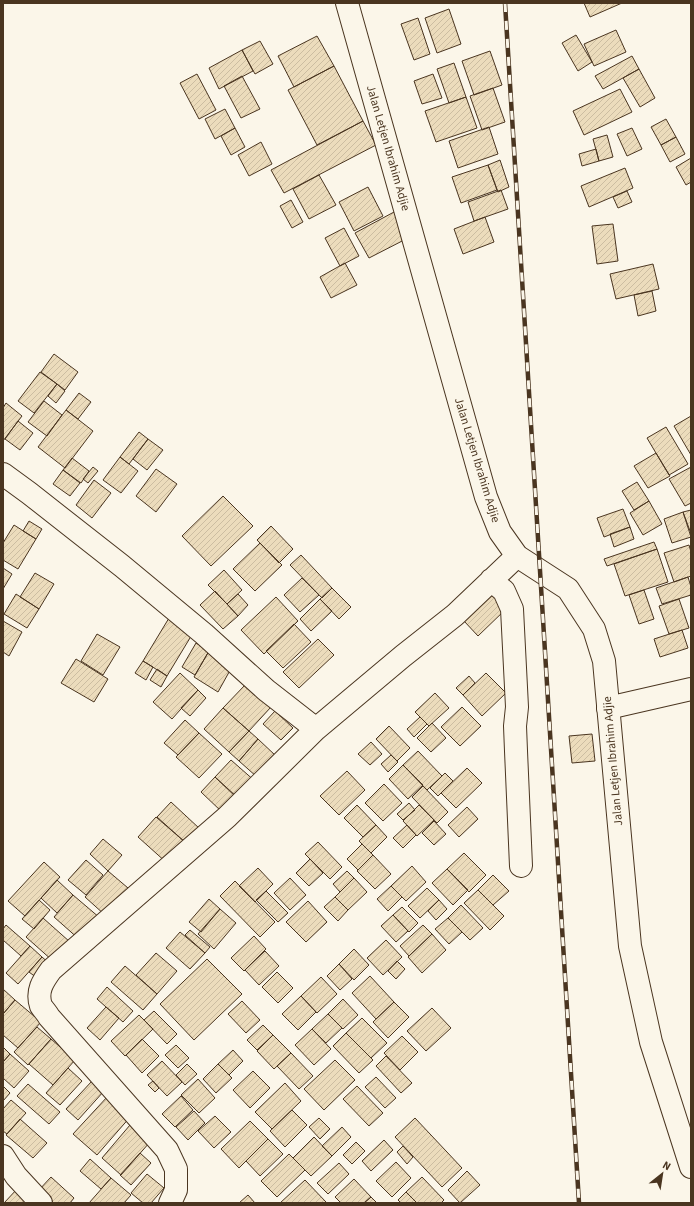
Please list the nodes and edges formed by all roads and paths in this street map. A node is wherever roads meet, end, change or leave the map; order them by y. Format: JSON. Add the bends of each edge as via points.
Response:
{"nodes":[{"id":1,"x":347,"y":3,"type":"edge"},
{"id":2,"x":3,"y":474,"type":"edge"},
{"id":3,"x":517,"y":556,"type":"junction"},
{"id":4,"x":491,"y":580,"type":"junction"},
{"id":5,"x":691,"y":689,"type":"edge"},
{"id":6,"x":608,"y":708,"type":"junction"},
{"id":7,"x":316,"y":729,"type":"junction"},
{"id":8,"x":522,"y":866,"type":"dead end"},
{"id":9,"x":3,"y":1156,"type":"edge"},
{"id":10,"x":691,"y":1167,"type":"edge"},
{"id":11,"x":41,"y":1203,"type":"edge"},
{"id":12,"x":170,"y":1203,"type":"edge"}],
"edges":[{"from":1,"to":3,"type":"main road","name":"Jalan Letjen Ibrahim Adjie","via":[[486,497],[500,532]]},
{"from":2,"to":7,"type":"main road","via":[[128,571],[266,690]]},
{"from":3,"to":4,"type":"main road"},
{"from":3,"to":6,"type":"main road","name":"Jalan Letjen Ibrahim Adjie","via":[[568,589],[594,629],[604,661]]},
{"from":4,"to":7,"type":"main road","via":[[455,615]]},
{"from":4,"to":8,"type":"main road","via":[[504,591],[512,609]]},
{"from":5,"to":6,"type":"main road"},
{"from":6,"to":10,"type":"main road","name":"Jalan Letjen Ibrahim Adjie","via":[[630,946],[651,1042]]},
{"from":7,"to":12,"type":"main road","via":[[227,817],[51,970],[43,981],[40,992],[45,1011],[167,1150],[176,1169],[176,1190]]},
{"from":9,"to":11,"type":"main road","via":[[16,1176]]}]}
